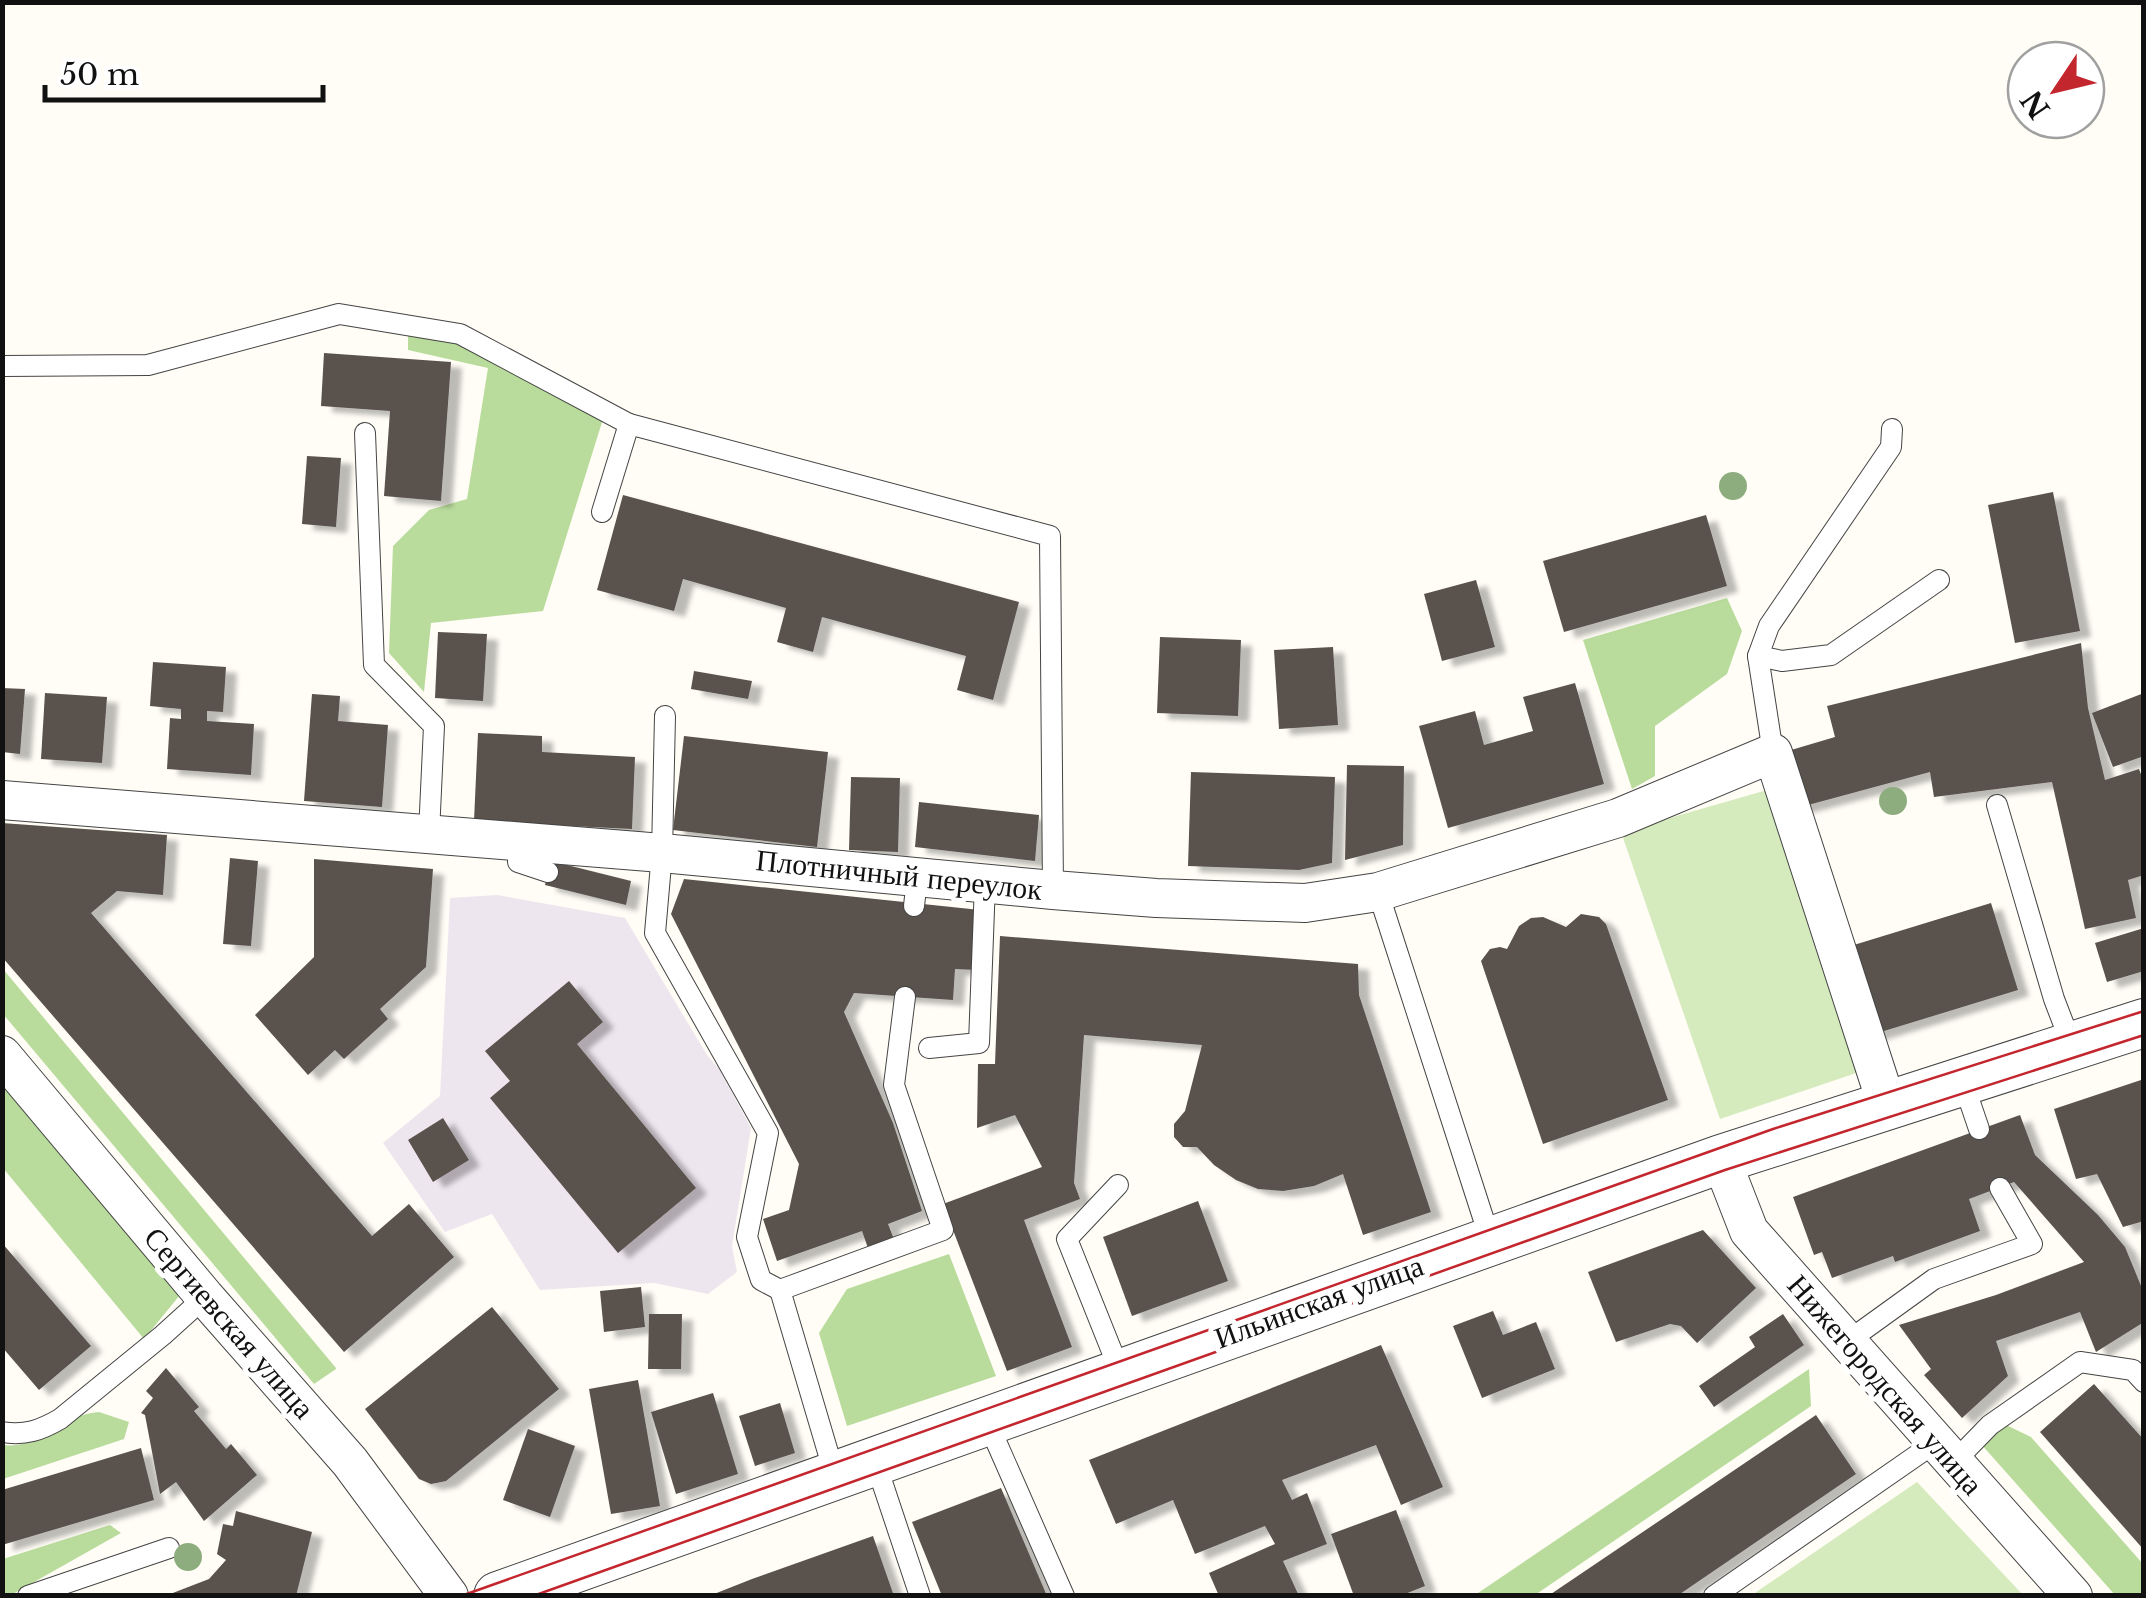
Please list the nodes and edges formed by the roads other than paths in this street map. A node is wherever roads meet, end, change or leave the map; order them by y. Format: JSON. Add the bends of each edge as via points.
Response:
{"nodes":[{"id":1,"x":2,"y":366,"type":"edge"},
{"id":2,"x":629,"y":424,"type":"junction"},
{"id":3,"x":1892,"y":429,"type":"dead end"},
{"id":4,"x":365,"y":433,"type":"dead end"},
{"id":5,"x":602,"y":512,"type":"dead end"},
{"id":6,"x":1939,"y":580,"type":"dead end"},
{"id":7,"x":1758,"y":656,"type":"junction"},
{"id":8,"x":665,"y":716,"type":"dead end"},
{"id":9,"x":1773,"y":753,"type":"junction"},
{"id":10,"x":2,"y":800,"type":"edge"},
{"id":11,"x":1998,"y":805,"type":"dead end"},
{"id":12,"x":429,"y":833,"type":"junction"},
{"id":13,"x":519,"y":841,"type":"junction"},
{"id":14,"x":661,"y":866,"type":"junction"},
{"id":15,"x":548,"y":872,"type":"dead end"},
{"id":16,"x":984,"y":883,"type":"junction"},
{"id":17,"x":1054,"y":890,"type":"junction"},
{"id":18,"x":1378,"y":892,"type":"junction"},
{"id":19,"x":905,"y":996,"type":"dead end"},
{"id":20,"x":2144,"y":1022,"type":"edge"},
{"id":21,"x":2072,"y":1046,"type":"junction"},
{"id":22,"x":929,"y":1048,"type":"dead end"},
{"id":23,"x":2,"y":1055,"type":"edge"},
{"id":24,"x":1963,"y":1082,"type":"junction"},
{"id":25,"x":1887,"y":1105,"type":"junction"},
{"id":26,"x":1980,"y":1129,"type":"dead end"},
{"id":27,"x":1721,"y":1159,"type":"junction"},
{"id":28,"x":1118,"y":1185,"type":"dead end"},
{"id":29,"x":2000,"y":1188,"type":"dead end"},
{"id":30,"x":1490,"y":1240,"type":"junction"},
{"id":31,"x":780,"y":1290,"type":"junction"},
{"id":32,"x":205,"y":1297,"type":"junction"},
{"id":33,"x":1848,"y":1341,"type":"junction"},
{"id":34,"x":1121,"y":1374,"type":"junction"},
{"id":35,"x":2144,"y":1382,"type":"edge"},
{"id":36,"x":987,"y":1421,"type":"junction"},
{"id":37,"x":2,"y":1432,"type":"edge"},
{"id":38,"x":1944,"y":1452,"type":"junction"},
{"id":39,"x":855,"y":1469,"type":"junction"},
{"id":40,"x":169,"y":1548,"type":"dead end"},
{"id":41,"x":68,"y":1590,"type":"edge"},
{"id":42,"x":28,"y":1596,"type":"edge"},
{"id":43,"x":449,"y":1596,"type":"edge"},
{"id":44,"x":498,"y":1596,"type":"edge"},
{"id":45,"x":920,"y":1596,"type":"edge"},
{"id":46,"x":1064,"y":1596,"type":"edge"},
{"id":47,"x":1714,"y":1596,"type":"edge"},
{"id":48,"x":2073,"y":1596,"type":"edge"}],
"edges":[{"from":1,"to":2,"type":"lane","via":[[148,365],[339,314],[460,334]]},
{"from":2,"to":5,"type":"lane"},
{"from":2,"to":17,"type":"lane","via":[[1050,536]]},
{"from":3,"to":7,"type":"lane","via":[[1891,447],[1769,626]]},
{"from":4,"to":12,"type":"lane","via":[[374,665],[434,726]]},
{"from":6,"to":7,"type":"lane","via":[[1831,655],[1782,661]]},
{"from":7,"to":9,"type":"lane"},
{"from":8,"to":14,"type":"lane"},
{"from":9,"to":18,"type":"street","name":"Плотничный переулок","via":[[1618,818]]},
{"from":9,"to":25,"type":"street"},
{"from":10,"to":12,"type":"street","name":"Плотничный переулок"},
{"from":11,"to":21,"type":"lane"},
{"from":12,"to":13,"type":"street","name":"Плотничный переулок"},
{"from":13,"to":14,"type":"street","name":"Плотничный переулок"},
{"from":13,"to":15,"type":"lane","via":[[518,862]]},
{"from":14,"to":16,"type":"street","name":"Плотничный переулок","via":[[915,892]]},
{"from":14,"to":31,"type":"lane","via":[[655,933],[768,1133],[747,1238],[761,1280]]},
{"from":16,"to":17,"type":"street","name":"Плотничный переулок"},
{"from":16,"to":22,"type":"lane","via":[[980,1043]]},
{"from":17,"to":18,"type":"street","name":"Плотничный переулок","via":[[1305,903]]},
{"from":18,"to":30,"type":"lane"},
{"from":19,"to":31,"type":"lane","via":[[894,1085],[943,1230]]},
{"from":20,"to":21,"type":"street","name":"Ильинская улица"},
{"from":21,"to":24,"type":"street","name":"Ильинская улица"},
{"from":23,"to":32,"type":"street","name":"Сергиевская улица"},
{"from":24,"to":25,"type":"street","name":"Ильинская улица"},
{"from":24,"to":26,"type":"lane"},
{"from":25,"to":27,"type":"street","name":"Ильинская улица"},
{"from":27,"to":30,"type":"street","name":"Ильинская улица"},
{"from":27,"to":33,"type":"street","name":"Нижегородская улица","via":[[1749,1231]]},
{"from":28,"to":34,"type":"lane","via":[[1067,1239]]},
{"from":29,"to":33,"type":"lane","via":[[2032,1244],[1934,1278]]},
{"from":30,"to":34,"type":"street","name":"Ильинская улица"},
{"from":31,"to":39,"type":"lane"},
{"from":32,"to":37,"type":"lane","via":[[60,1419],[42,1430]]},
{"from":32,"to":43,"type":"street","name":"Сергиевская улица","via":[[350,1462]]},
{"from":33,"to":38,"type":"street","name":"Нижегородская улица"},
{"from":34,"to":36,"type":"street","name":"Ильинская улица"},
{"from":35,"to":38,"type":"lane","via":[[2133,1370],[2080,1362]]},
{"from":36,"to":39,"type":"street","name":"Ильинская улица"},
{"from":36,"to":46,"type":"lane"},
{"from":38,"to":47,"type":"lane"},
{"from":38,"to":48,"type":"street","name":"Нижегородская улица"},
{"from":39,"to":44,"type":"street","name":"Ильинская улица"},
{"from":39,"to":45,"type":"lane"},
{"from":40,"to":41,"type":"lane"},
{"from":41,"to":42,"type":"lane"}]}
